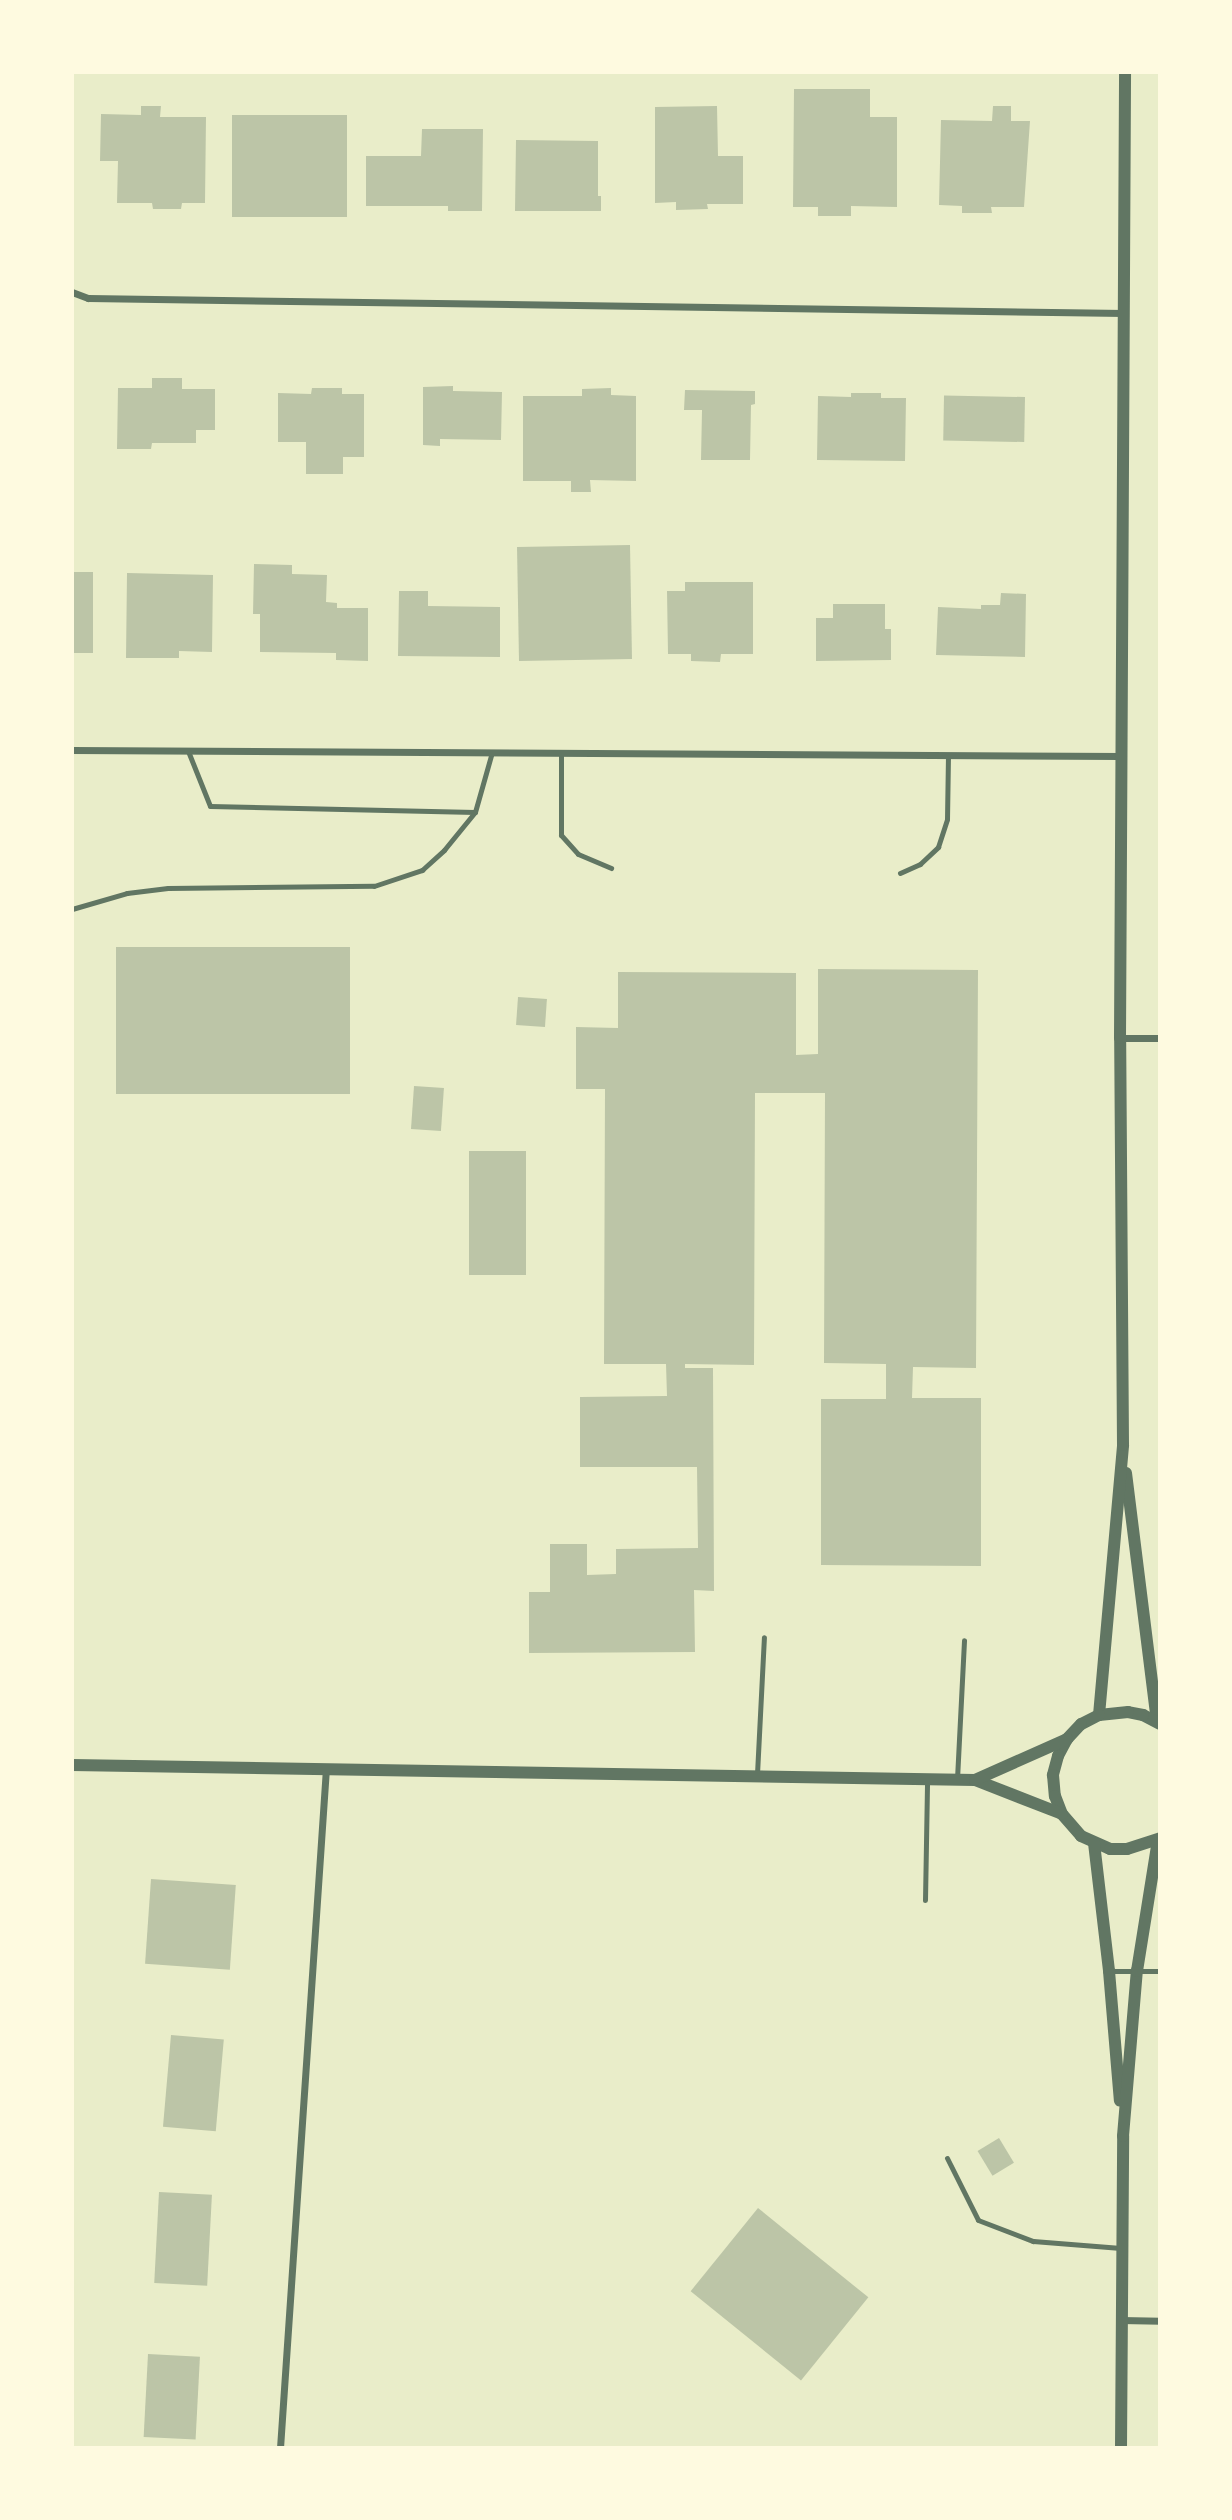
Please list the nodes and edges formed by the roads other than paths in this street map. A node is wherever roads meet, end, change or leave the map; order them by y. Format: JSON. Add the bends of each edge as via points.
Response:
{"nodes":[{"id":1,"x":1125,"y":72,"type":"edge"},
{"id":2,"x":72,"y":292,"type":"edge"},
{"id":3,"x":1124,"y":313,"type":"junction"},
{"id":4,"x":72,"y":750,"type":"edge"},
{"id":5,"x":188,"y":751,"type":"junction"},
{"id":6,"x":492,"y":752,"type":"junction"},
{"id":7,"x":561,"y":753,"type":"junction"},
{"id":8,"x":948,"y":755,"type":"junction"},
{"id":9,"x":1121,"y":756,"type":"junction"},
{"id":10,"x":475,"y":812,"type":"junction"},
{"id":11,"x":611,"y":868,"type":"dead end"},
{"id":12,"x":900,"y":873,"type":"dead end"},
{"id":13,"x":72,"y":909,"type":"edge"},
{"id":14,"x":1120,"y":1038,"type":"junction"},
{"id":15,"x":1160,"y":1038,"type":"edge"},
{"id":16,"x":1122,"y":1445,"type":"junction"},
{"id":17,"x":764,"y":1637,"type":"dead end"},
{"id":18,"x":964,"y":1640,"type":"dead end"},
{"id":19,"x":1099,"y":1715,"type":"junction"},
{"id":20,"x":1158,"y":1722,"type":"edge"},
{"id":21,"x":1067,"y":1739,"type":"junction"},
{"id":22,"x":72,"y":1765,"type":"edge"},
{"id":23,"x":326,"y":1767,"type":"junction"},
{"id":24,"x":757,"y":1774,"type":"junction"},
{"id":25,"x":927,"y":1778,"type":"junction"},
{"id":26,"x":957,"y":1779,"type":"junction"},
{"id":27,"x":975,"y":1780,"type":"junction"},
{"id":28,"x":1062,"y":1814,"type":"junction"},
{"id":29,"x":1159,"y":1839,"type":"edge"},
{"id":30,"x":1094,"y":1843,"type":"junction"},
{"id":31,"x":925,"y":1900,"type":"dead end"},
{"id":32,"x":1109,"y":1971,"type":"junction"},
{"id":33,"x":1137,"y":1971,"type":"junction"},
{"id":34,"x":1160,"y":1971,"type":"edge"},
{"id":35,"x":1123,"y":2136,"type":"junction"},
{"id":36,"x":947,"y":2158,"type":"dead end"},
{"id":37,"x":1121,"y":2248,"type":"junction"},
{"id":38,"x":1121,"y":2320,"type":"junction"},
{"id":39,"x":1160,"y":2321,"type":"edge"},
{"id":40,"x":280,"y":2448,"type":"edge"},
{"id":41,"x":1121,"y":2448,"type":"edge"}],
"edges":[{"from":1,"to":3,"type":"street"},
{"from":2,"to":3,"type":"street","via":[[88,298]]},
{"from":3,"to":9,"type":"street"},
{"from":4,"to":5,"type":"street"},
{"from":5,"to":6,"type":"street"},
{"from":5,"to":10,"type":"lane","via":[[210,806]]},
{"from":6,"to":7,"type":"street"},
{"from":6,"to":10,"type":"lane"},
{"from":7,"to":8,"type":"street"},
{"from":7,"to":11,"type":"lane","via":[[561,835],[578,854]]},
{"from":8,"to":9,"type":"street"},
{"from":8,"to":12,"type":"lane","via":[[947,819],[938,847],[920,864]]},
{"from":9,"to":14,"type":"street"},
{"from":10,"to":13,"type":"lane","via":[[422,870],[386,883],[168,888],[127,893]]},
{"from":14,"to":15,"type":"street"},
{"from":14,"to":16,"type":"street"},
{"from":16,"to":19,"type":"street"},
{"from":16,"to":20,"type":"street"},
{"from":17,"to":24,"type":"lane"},
{"from":18,"to":26,"type":"lane"},
{"from":19,"to":20,"type":"street","via":[[1128,1712]]},
{"from":19,"to":21,"type":"street","via":[[1081,1724]]},
{"from":21,"to":27,"type":"street"},
{"from":21,"to":28,"type":"street","via":[[1053,1775]]},
{"from":22,"to":23,"type":"street"},
{"from":23,"to":24,"type":"street"},
{"from":23,"to":40,"type":"street"},
{"from":24,"to":25,"type":"street"},
{"from":25,"to":26,"type":"street"},
{"from":25,"to":31,"type":"lane"},
{"from":26,"to":27,"type":"street"},
{"from":27,"to":28,"type":"street"},
{"from":28,"to":30,"type":"street","via":[[1070,1826]]},
{"from":29,"to":30,"type":"street","via":[[1127,1849]]},
{"from":29,"to":33,"type":"street"},
{"from":30,"to":32,"type":"street"},
{"from":32,"to":33,"type":"lane"},
{"from":32,"to":35,"type":"street"},
{"from":33,"to":34,"type":"lane"},
{"from":33,"to":35,"type":"street"},
{"from":35,"to":37,"type":"street"},
{"from":36,"to":37,"type":"lane","via":[[978,2220],[1033,2241]]},
{"from":37,"to":38,"type":"street"},
{"from":38,"to":39,"type":"street"},
{"from":38,"to":41,"type":"street"}]}
